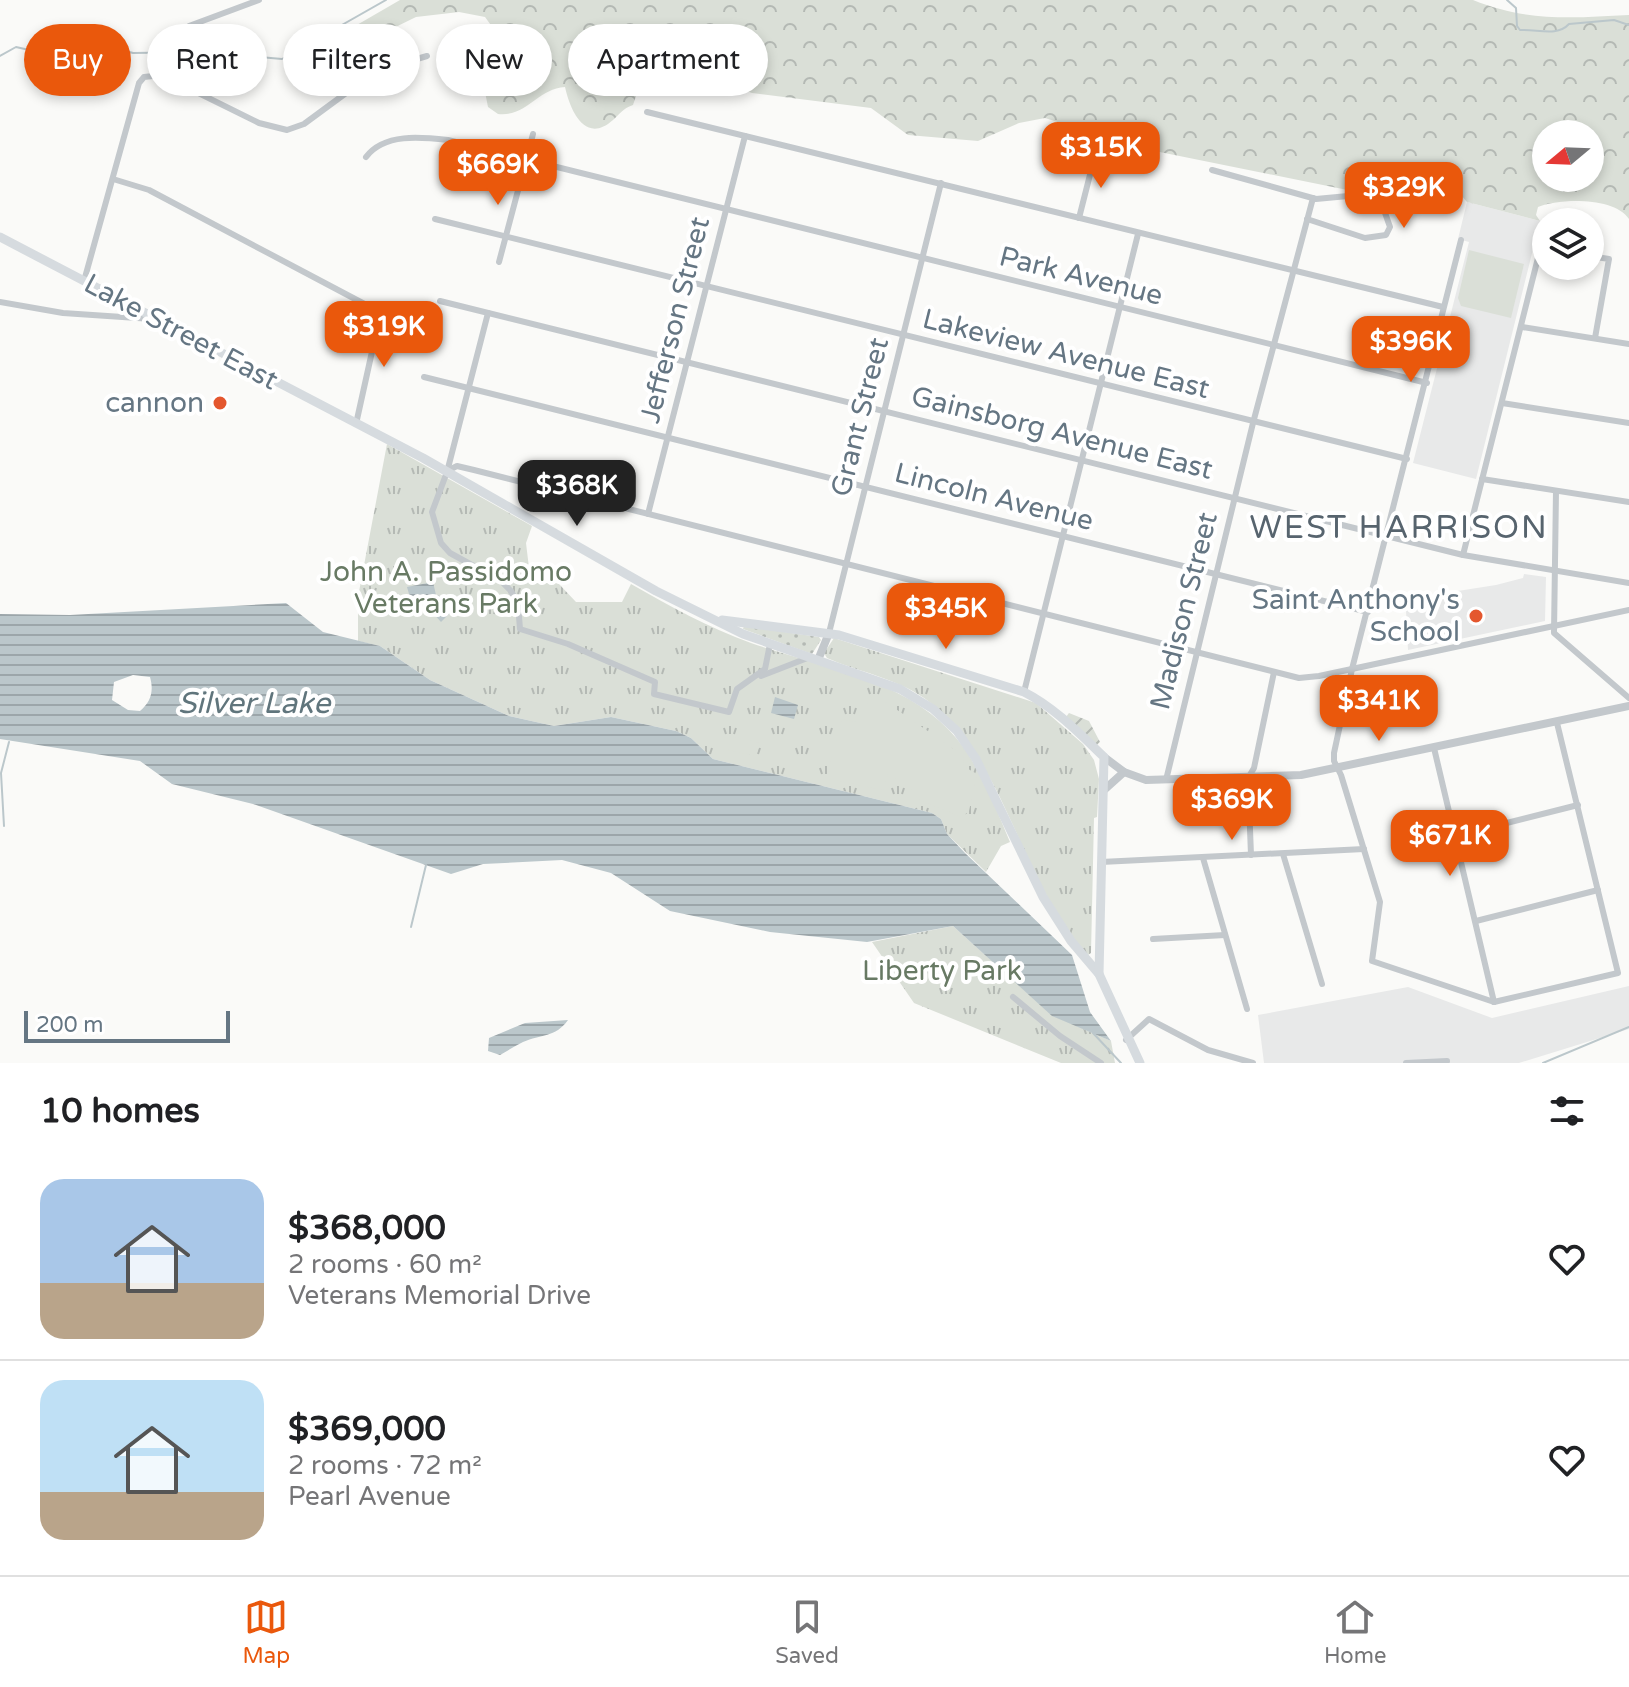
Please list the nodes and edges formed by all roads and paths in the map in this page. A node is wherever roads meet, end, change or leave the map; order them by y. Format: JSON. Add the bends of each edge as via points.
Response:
{"nodes":[{"id":1,"x":259,"y":0,"type":"edge"},
{"id":2,"x":194,"y":24,"type":"edge"},
{"id":3,"x":427,"y":56,"type":"dead end"},
{"id":4,"x":647,"y":112,"type":"dead end"},
{"id":5,"x":533,"y":134,"type":"dead end"},
{"id":6,"x":745,"y":136,"type":"junction"},
{"id":7,"x":1095,"y":155,"type":"dead end"},
{"id":8,"x":366,"y":157,"type":"dead end"},
{"id":9,"x":526,"y":160,"type":"junction"},
{"id":10,"x":1212,"y":170,"type":"dead end"},
{"id":11,"x":113,"y":179,"type":"junction"},
{"id":12,"x":941,"y":183,"type":"junction"},
{"id":13,"x":1313,"y":198,"type":"junction"},
{"id":14,"x":725,"y":209,"type":"junction"},
{"id":15,"x":1079,"y":218,"type":"junction"},
{"id":16,"x":435,"y":219,"type":"dead end"},
{"id":17,"x":1307,"y":219,"type":"junction"},
{"id":18,"x":1138,"y":234,"type":"junction"},
{"id":19,"x":506,"y":236,"type":"junction"},
{"id":20,"x":0,"y":237,"type":"edge"},
{"id":21,"x":1461,"y":240,"type":"dead end"},
{"id":22,"x":1604,"y":258,"type":"edge"},
{"id":23,"x":922,"y":259,"type":"junction"},
{"id":24,"x":499,"y":262,"type":"dead end"},
{"id":25,"x":1292,"y":272,"type":"junction"},
{"id":26,"x":1533,"y":280,"type":"edge"},
{"id":27,"x":84,"y":281,"type":"junction"},
{"id":28,"x":705,"y":288,"type":"junction"},
{"id":29,"x":440,"y":301,"type":"dead end"},
{"id":30,"x":0,"y":302,"type":"edge"},
{"id":31,"x":1443,"y":307,"type":"junction"},
{"id":32,"x":1120,"y":308,"type":"junction"},
{"id":33,"x":488,"y":313,"type":"junction"},
{"id":34,"x":152,"y":319,"type":"junction"},
{"id":35,"x":1522,"y":327,"type":"junction"},
{"id":36,"x":903,"y":335,"type":"junction"},
{"id":37,"x":1595,"y":338,"type":"junction"},
{"id":38,"x":1629,"y":344,"type":"edge"},
{"id":39,"x":1273,"y":347,"type":"junction"},
{"id":40,"x":687,"y":362,"type":"junction"},
{"id":41,"x":424,"y":377,"type":"dead end"},
{"id":42,"x":1427,"y":383,"type":"junction"},
{"id":43,"x":1101,"y":385,"type":"junction"},
{"id":44,"x":467,"y":387,"type":"junction"},
{"id":45,"x":1502,"y":403,"type":"junction"},
{"id":46,"x":884,"y":411,"type":"junction"},
{"id":47,"x":1253,"y":423,"type":"junction"},
{"id":48,"x":1629,"y":423,"type":"edge"},
{"id":49,"x":356,"y":424,"type":"junction"},
{"id":50,"x":668,"y":437,"type":"junction"},
{"id":51,"x":1407,"y":459,"type":"junction"},
{"id":52,"x":1082,"y":461,"type":"junction"},
{"id":53,"x":447,"y":472,"type":"junction"},
{"id":54,"x":1482,"y":479,"type":"junction"},
{"id":55,"x":865,"y":487,"type":"junction"},
{"id":56,"x":1556,"y":491,"type":"junction"},
{"id":57,"x":1234,"y":499,"type":"junction"},
{"id":58,"x":1629,"y":502,"type":"edge"},
{"id":59,"x":648,"y":514,"type":"junction"},
{"id":60,"x":1387,"y":536,"type":"junction"},
{"id":61,"x":1063,"y":537,"type":"junction"},
{"id":62,"x":1463,"y":555,"type":"junction"},
{"id":63,"x":846,"y":563,"type":"junction"},
{"id":64,"x":1553,"y":571,"type":"junction"},
{"id":65,"x":1215,"y":575,"type":"junction"},
{"id":66,"x":1629,"y":583,"type":"edge"},
{"id":67,"x":1629,"y":610,"type":"edge"},
{"id":68,"x":1368,"y":612,"type":"junction"},
{"id":69,"x":1044,"y":614,"type":"junction"},
{"id":70,"x":716,"y":620,"type":"junction"},
{"id":71,"x":1552,"y":626,"type":"junction"},
{"id":72,"x":829,"y":633,"type":"junction"},
{"id":73,"x":770,"y":644,"type":"junction"},
{"id":74,"x":1197,"y":651,"type":"junction"},
{"id":75,"x":814,"y":658,"type":"junction"},
{"id":76,"x":1352,"y":669,"type":"junction"},
{"id":77,"x":1274,"y":672,"type":"junction"},
{"id":78,"x":758,"y":678,"type":"junction"},
{"id":79,"x":1024,"y":692,"type":"junction"},
{"id":80,"x":1629,"y":698,"type":"edge"},
{"id":81,"x":1629,"y":706,"type":"edge"},
{"id":82,"x":1557,"y":723,"type":"junction"},
{"id":83,"x":1434,"y":748,"type":"junction"},
{"id":84,"x":1104,"y":757,"type":"junction"},
{"id":85,"x":1337,"y":768,"type":"junction"},
{"id":86,"x":1124,"y":772,"type":"junction"},
{"id":87,"x":1248,"y":778,"type":"junction"},
{"id":88,"x":1166,"y":781,"type":"junction"},
{"id":89,"x":1104,"y":790,"type":"junction"},
{"id":90,"x":1578,"y":805,"type":"junction"},
{"id":91,"x":1455,"y":836,"type":"junction"},
{"id":92,"x":1364,"y":849,"type":"junction"},
{"id":93,"x":1283,"y":854,"type":"junction"},
{"id":94,"x":1251,"y":855,"type":"junction"},
{"id":95,"x":1203,"y":858,"type":"junction"},
{"id":96,"x":1101,"y":862,"type":"junction"},
{"id":97,"x":1598,"y":890,"type":"junction"},
{"id":98,"x":1476,"y":921,"type":"junction"},
{"id":99,"x":1225,"y":935,"type":"junction"},
{"id":100,"x":1153,"y":939,"type":"dead end"},
{"id":101,"x":1099,"y":974,"type":"junction"},
{"id":102,"x":1322,"y":984,"type":"dead end"},
{"id":103,"x":1013,"y":997,"type":"dead end"},
{"id":104,"x":1494,"y":1002,"type":"junction"},
{"id":105,"x":1247,"y":1009,"type":"dead end"},
{"id":106,"x":1126,"y":1040,"type":"junction"},
{"id":107,"x":1447,"y":1061,"type":"edge"},
{"id":108,"x":1101,"y":1063,"type":"edge"},
{"id":109,"x":1140,"y":1063,"type":"edge"},
{"id":110,"x":1253,"y":1063,"type":"edge"},
{"id":111,"x":1406,"y":1063,"type":"edge"}],
"edges":[{"from":1,"to":2,"type":"street"},
{"from":3,"to":11,"type":"street","via":[[376,71],[304,124],[287,130],[259,123],[162,75],[144,77]]},
{"from":4,"to":6,"type":"street"},
{"from":5,"to":9,"type":"street"},
{"from":6,"to":12,"type":"street"},
{"from":6,"to":14,"type":"street","name":"Jefferson Street"},
{"from":7,"to":15,"type":"street"},
{"from":8,"to":9,"type":"street","name":"Park Avenue","via":[[384,142],[424,138]]},
{"from":9,"to":14,"type":"street","name":"Park Avenue"},
{"from":9,"to":19,"type":"street"},
{"from":10,"to":13,"type":"street"},
{"from":11,"to":27,"type":"street"},
{"from":11,"to":49,"type":"street","via":[[149,190],[378,314]]},
{"from":12,"to":15,"type":"street"},
{"from":12,"to":23,"type":"street","name":"Grant Street"},
{"from":13,"to":17,"type":"street","name":"Madison Street"},
{"from":13,"to":17,"type":"street","via":[[1372,200],[1386,215],[1388,232],[1365,238]]},
{"from":14,"to":23,"type":"street","name":"Park Avenue"},
{"from":14,"to":28,"type":"street","name":"Jefferson Street"},
{"from":15,"to":18,"type":"street"},
{"from":16,"to":19,"type":"street","name":"Lakeview Avenue East"},
{"from":17,"to":25,"type":"street","name":"Madison Street"},
{"from":18,"to":25,"type":"street"},
{"from":18,"to":32,"type":"street"},
{"from":19,"to":24,"type":"street"},
{"from":19,"to":28,"type":"street","name":"Lakeview Avenue East"},
{"from":20,"to":27,"type":"main road","name":"Lake Street East"},
{"from":21,"to":31,"type":"street"},
{"from":22,"to":37,"type":"street","via":[[1609,259]]},
{"from":23,"to":32,"type":"street","name":"Park Avenue"},
{"from":23,"to":36,"type":"street","name":"Grant Street"},
{"from":25,"to":31,"type":"street"},
{"from":25,"to":39,"type":"street","name":"Madison Street"},
{"from":26,"to":35,"type":"street"},
{"from":27,"to":34,"type":"main road","name":"Lake Street East"},
{"from":28,"to":36,"type":"street","name":"Lakeview Avenue East"},
{"from":28,"to":40,"type":"street","name":"Jefferson Street"},
{"from":29,"to":33,"type":"street","name":"Gainsborg Avenue East"},
{"from":30,"to":34,"type":"street"},
{"from":31,"to":42,"type":"street"},
{"from":32,"to":39,"type":"street","name":"Park Avenue"},
{"from":32,"to":43,"type":"street"},
{"from":33,"to":40,"type":"street","name":"Gainsborg Avenue East"},
{"from":33,"to":44,"type":"street"},
{"from":34,"to":49,"type":"main road","name":"Lake Street East"},
{"from":35,"to":37,"type":"street"},
{"from":35,"to":45,"type":"street"},
{"from":36,"to":43,"type":"street","name":"Lakeview Avenue East"},
{"from":36,"to":46,"type":"street","name":"Grant Street"},
{"from":37,"to":38,"type":"street"},
{"from":39,"to":42,"type":"street","name":"Park Avenue"},
{"from":39,"to":47,"type":"street","name":"Madison Street"},
{"from":40,"to":46,"type":"street","name":"Gainsborg Avenue East"},
{"from":40,"to":50,"type":"street","name":"Jefferson Street"},
{"from":41,"to":44,"type":"street","name":"Lincoln Avenue"},
{"from":42,"to":51,"type":"street"},
{"from":43,"to":47,"type":"street","name":"Lakeview Avenue East"},
{"from":43,"to":52,"type":"street"},
{"from":44,"to":50,"type":"street","name":"Lincoln Avenue"},
{"from":44,"to":53,"type":"street"},
{"from":45,"to":48,"type":"street"},
{"from":45,"to":54,"type":"street"},
{"from":46,"to":52,"type":"street","name":"Gainsborg Avenue East"},
{"from":46,"to":55,"type":"street","name":"Grant Street"},
{"from":47,"to":51,"type":"street","name":"Lakeview Avenue East"},
{"from":47,"to":57,"type":"street","name":"Madison Street"},
{"from":49,"to":53,"type":"main road","name":"Lake Street East"},
{"from":50,"to":55,"type":"street","name":"Lincoln Avenue"},
{"from":50,"to":59,"type":"street","name":"Jefferson Street"},
{"from":51,"to":60,"type":"street"},
{"from":52,"to":57,"type":"street","name":"Gainsborg Avenue East"},
{"from":52,"to":61,"type":"street"},
{"from":53,"to":59,"type":"street","via":[[457,466]]},
{"from":53,"to":70,"type":"main road","name":"Lake Street East"},
{"from":53,"to":78,"type":"street","via":[[432,512],[441,543],[511,591],[520,629],[655,682],[654,694],[729,712],[737,689]]},
{"from":54,"to":56,"type":"street"},
{"from":54,"to":62,"type":"street"},
{"from":55,"to":61,"type":"street","name":"Lincoln Avenue"},
{"from":55,"to":63,"type":"street","name":"Grant Street"},
{"from":56,"to":58,"type":"street"},
{"from":56,"to":64,"type":"street"},
{"from":57,"to":60,"type":"street","name":"Gainsborg Avenue East"},
{"from":57,"to":65,"type":"street","name":"Madison Street"},
{"from":59,"to":63,"type":"street"},
{"from":60,"to":62,"type":"street","name":"Gainsborg Avenue East"},
{"from":60,"to":68,"type":"street"},
{"from":61,"to":65,"type":"street","name":"Lincoln Avenue"},
{"from":61,"to":69,"type":"street"},
{"from":62,"to":64,"type":"street","name":"Gainsborg Avenue East"},
{"from":63,"to":69,"type":"street"},
{"from":63,"to":72,"type":"street","name":"Grant Street"},
{"from":64,"to":66,"type":"street","name":"Gainsborg Avenue East"},
{"from":64,"to":71,"type":"street"},
{"from":65,"to":68,"type":"street","name":"Lincoln Avenue"},
{"from":65,"to":74,"type":"street","name":"Madison Street"},
{"from":67,"to":71,"type":"street"},
{"from":68,"to":76,"type":"street"},
{"from":69,"to":74,"type":"street"},
{"from":69,"to":79,"type":"street"},
{"from":70,"to":72,"type":"main road"},
{"from":70,"to":73,"type":"main road","name":"Lake Street East"},
{"from":71,"to":76,"type":"street"},
{"from":71,"to":80,"type":"street"},
{"from":72,"to":75,"type":"street","name":"Grant Street"},
{"from":72,"to":79,"type":"main road"},
{"from":73,"to":75,"type":"main road","name":"Lake Street East"},
{"from":73,"to":78,"type":"street","via":[[768,663]]},
{"from":74,"to":77,"type":"street"},
{"from":74,"to":88,"type":"street","name":"Madison Street"},
{"from":75,"to":78,"type":"street"},
{"from":75,"to":101,"type":"main road","name":"Lake Street East","via":[[900,689],[957,731],[1053,914]]},
{"from":76,"to":77,"type":"street","via":[[1306,678]]},
{"from":76,"to":85,"type":"street","via":[[1334,753]]},
{"from":77,"to":87,"type":"street"},
{"from":79,"to":84,"type":"main road"},
{"from":81,"to":82,"type":"street"},
{"from":82,"to":83,"type":"street"},
{"from":82,"to":90,"type":"street"},
{"from":83,"to":85,"type":"street"},
{"from":83,"to":91,"type":"street"},
{"from":84,"to":86,"type":"street"},
{"from":84,"to":89,"type":"main road"},
{"from":85,"to":87,"type":"street"},
{"from":85,"to":92,"type":"street"},
{"from":86,"to":88,"type":"street"},
{"from":86,"to":89,"type":"street"},
{"from":87,"to":88,"type":"street"},
{"from":87,"to":94,"type":"street"},
{"from":89,"to":96,"type":"main road"},
{"from":90,"to":91,"type":"street"},
{"from":90,"to":97,"type":"street"},
{"from":91,"to":98,"type":"street"},
{"from":92,"to":93,"type":"street"},
{"from":92,"to":104,"type":"street","via":[[1381,906],[1372,961]]},
{"from":93,"to":94,"type":"street"},
{"from":93,"to":102,"type":"street"},
{"from":94,"to":95,"type":"street"},
{"from":95,"to":96,"type":"street"},
{"from":95,"to":99,"type":"street"},
{"from":96,"to":101,"type":"main road"},
{"from":97,"to":98,"type":"street"},
{"from":97,"to":104,"type":"street","via":[[1617,975]]},
{"from":98,"to":104,"type":"street"},
{"from":99,"to":100,"type":"street"},
{"from":99,"to":105,"type":"street"},
{"from":101,"to":106,"type":"main road"},
{"from":103,"to":108,"type":"street"},
{"from":106,"to":109,"type":"main road"},
{"from":106,"to":110,"type":"street","via":[[1149,1019],[1208,1050]]},
{"from":107,"to":111,"type":"street"}]}
